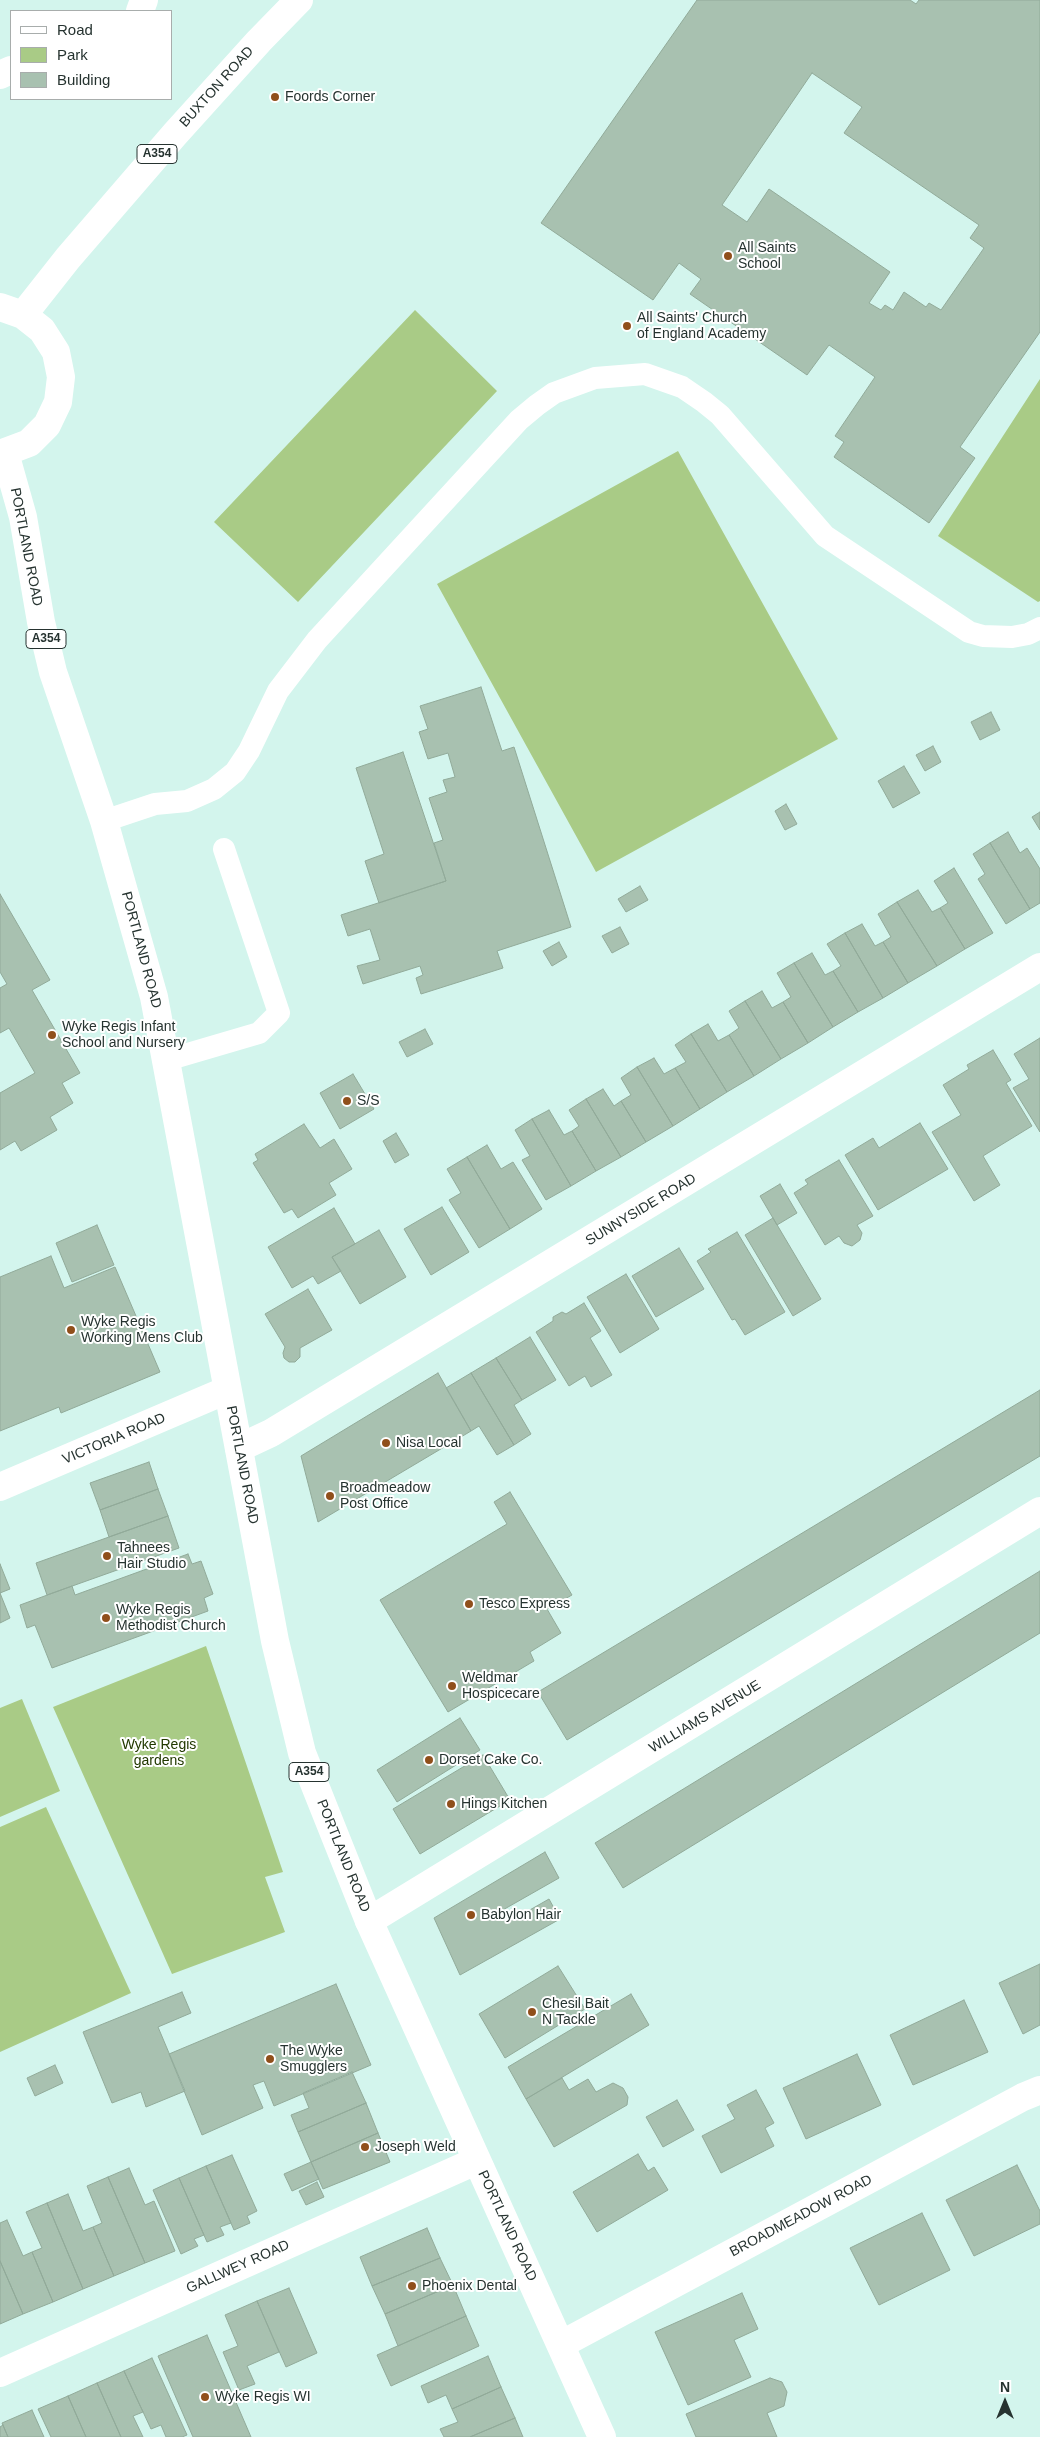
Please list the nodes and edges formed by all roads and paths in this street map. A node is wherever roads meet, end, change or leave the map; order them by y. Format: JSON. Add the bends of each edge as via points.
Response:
{"nodes":[{"id":1,"x":299,"y":0,"type":"edge"},
{"id":2,"x":11,"y":310,"type":"edge"},
{"id":3,"x":3,"y":453,"type":"edge"},
{"id":4,"x":1040,"y":628,"type":"edge"},
{"id":5,"x":104,"y":821,"type":"junction"},
{"id":6,"x":224,"y":850,"type":"dead end"},
{"id":7,"x":1040,"y":967,"type":"edge"},
{"id":8,"x":167,"y":1060,"type":"junction"},
{"id":9,"x":228,"y":1390,"type":"junction"},
{"id":10,"x":239,"y":1448,"type":"junction"},
{"id":11,"x":0,"y":1487,"type":"edge"},
{"id":12,"x":1040,"y":1511,"type":"edge"},
{"id":13,"x":369,"y":1921,"type":"junction"},
{"id":14,"x":1040,"y":2090,"type":"edge"},
{"id":15,"x":476,"y":2161,"type":"junction"},
{"id":16,"x":562,"y":2344,"type":"junction"},
{"id":17,"x":0,"y":2373,"type":"edge"},
{"id":18,"x":602,"y":2437,"type":"edge"}],
"edges":[{"from":1,"to":2,"type":"main road","name":"BUXTON ROAD","number":"A354","via":[[259,40],[68,258]]},
{"from":2,"to":3,"type":"main road","number":"A354","via":[[42,330],[56,352],[61,377],[58,402],[47,425],[29,443]]},
{"from":3,"to":5,"type":"main road","name":"PORTLAND ROAD","number":"A354","via":[[23,517],[41,622],[54,672]]},
{"from":4,"to":5,"type":"lane","via":[[1012,637],[969,632],[825,536],[720,415],[682,387],[646,374],[595,378],[554,394],[519,420],[317,640],[278,691],[249,750],[234,772],[214,789],[186,801],[155,804]]},
{"from":5,"to":8,"type":"main road","name":"PORTLAND ROAD","number":"A354","via":[[154,997]]},
{"from":6,"to":8,"type":"lane","via":[[280,1014],[259,1033]]},
{"from":7,"to":10,"type":"main road","name":"SUNNYSIDE ROAD","via":[[271,1433]]},
{"from":8,"to":9,"type":"main road","name":"PORTLAND ROAD","number":"A354"},
{"from":9,"to":10,"type":"main road","name":"PORTLAND ROAD","number":"A354"},
{"from":9,"to":11,"type":"main road","name":"VICTORIA ROAD"},
{"from":10,"to":13,"type":"main road","name":"PORTLAND ROAD","number":"A354","via":[[276,1641],[302,1753]]},
{"from":12,"to":13,"type":"main road","name":"WILLIAMS AVENUE"},
{"from":13,"to":15,"type":"main road","name":"PORTLAND ROAD","number":"A354"},
{"from":14,"to":16,"type":"main road","name":"BROADMEADOW ROAD"},
{"from":15,"to":16,"type":"main road","name":"PORTLAND ROAD","number":"A354"},
{"from":15,"to":17,"type":"main road","name":"GALLWEY ROAD"},
{"from":16,"to":18,"type":"main road","name":"PORTLAND ROAD","number":"A354"}]}
